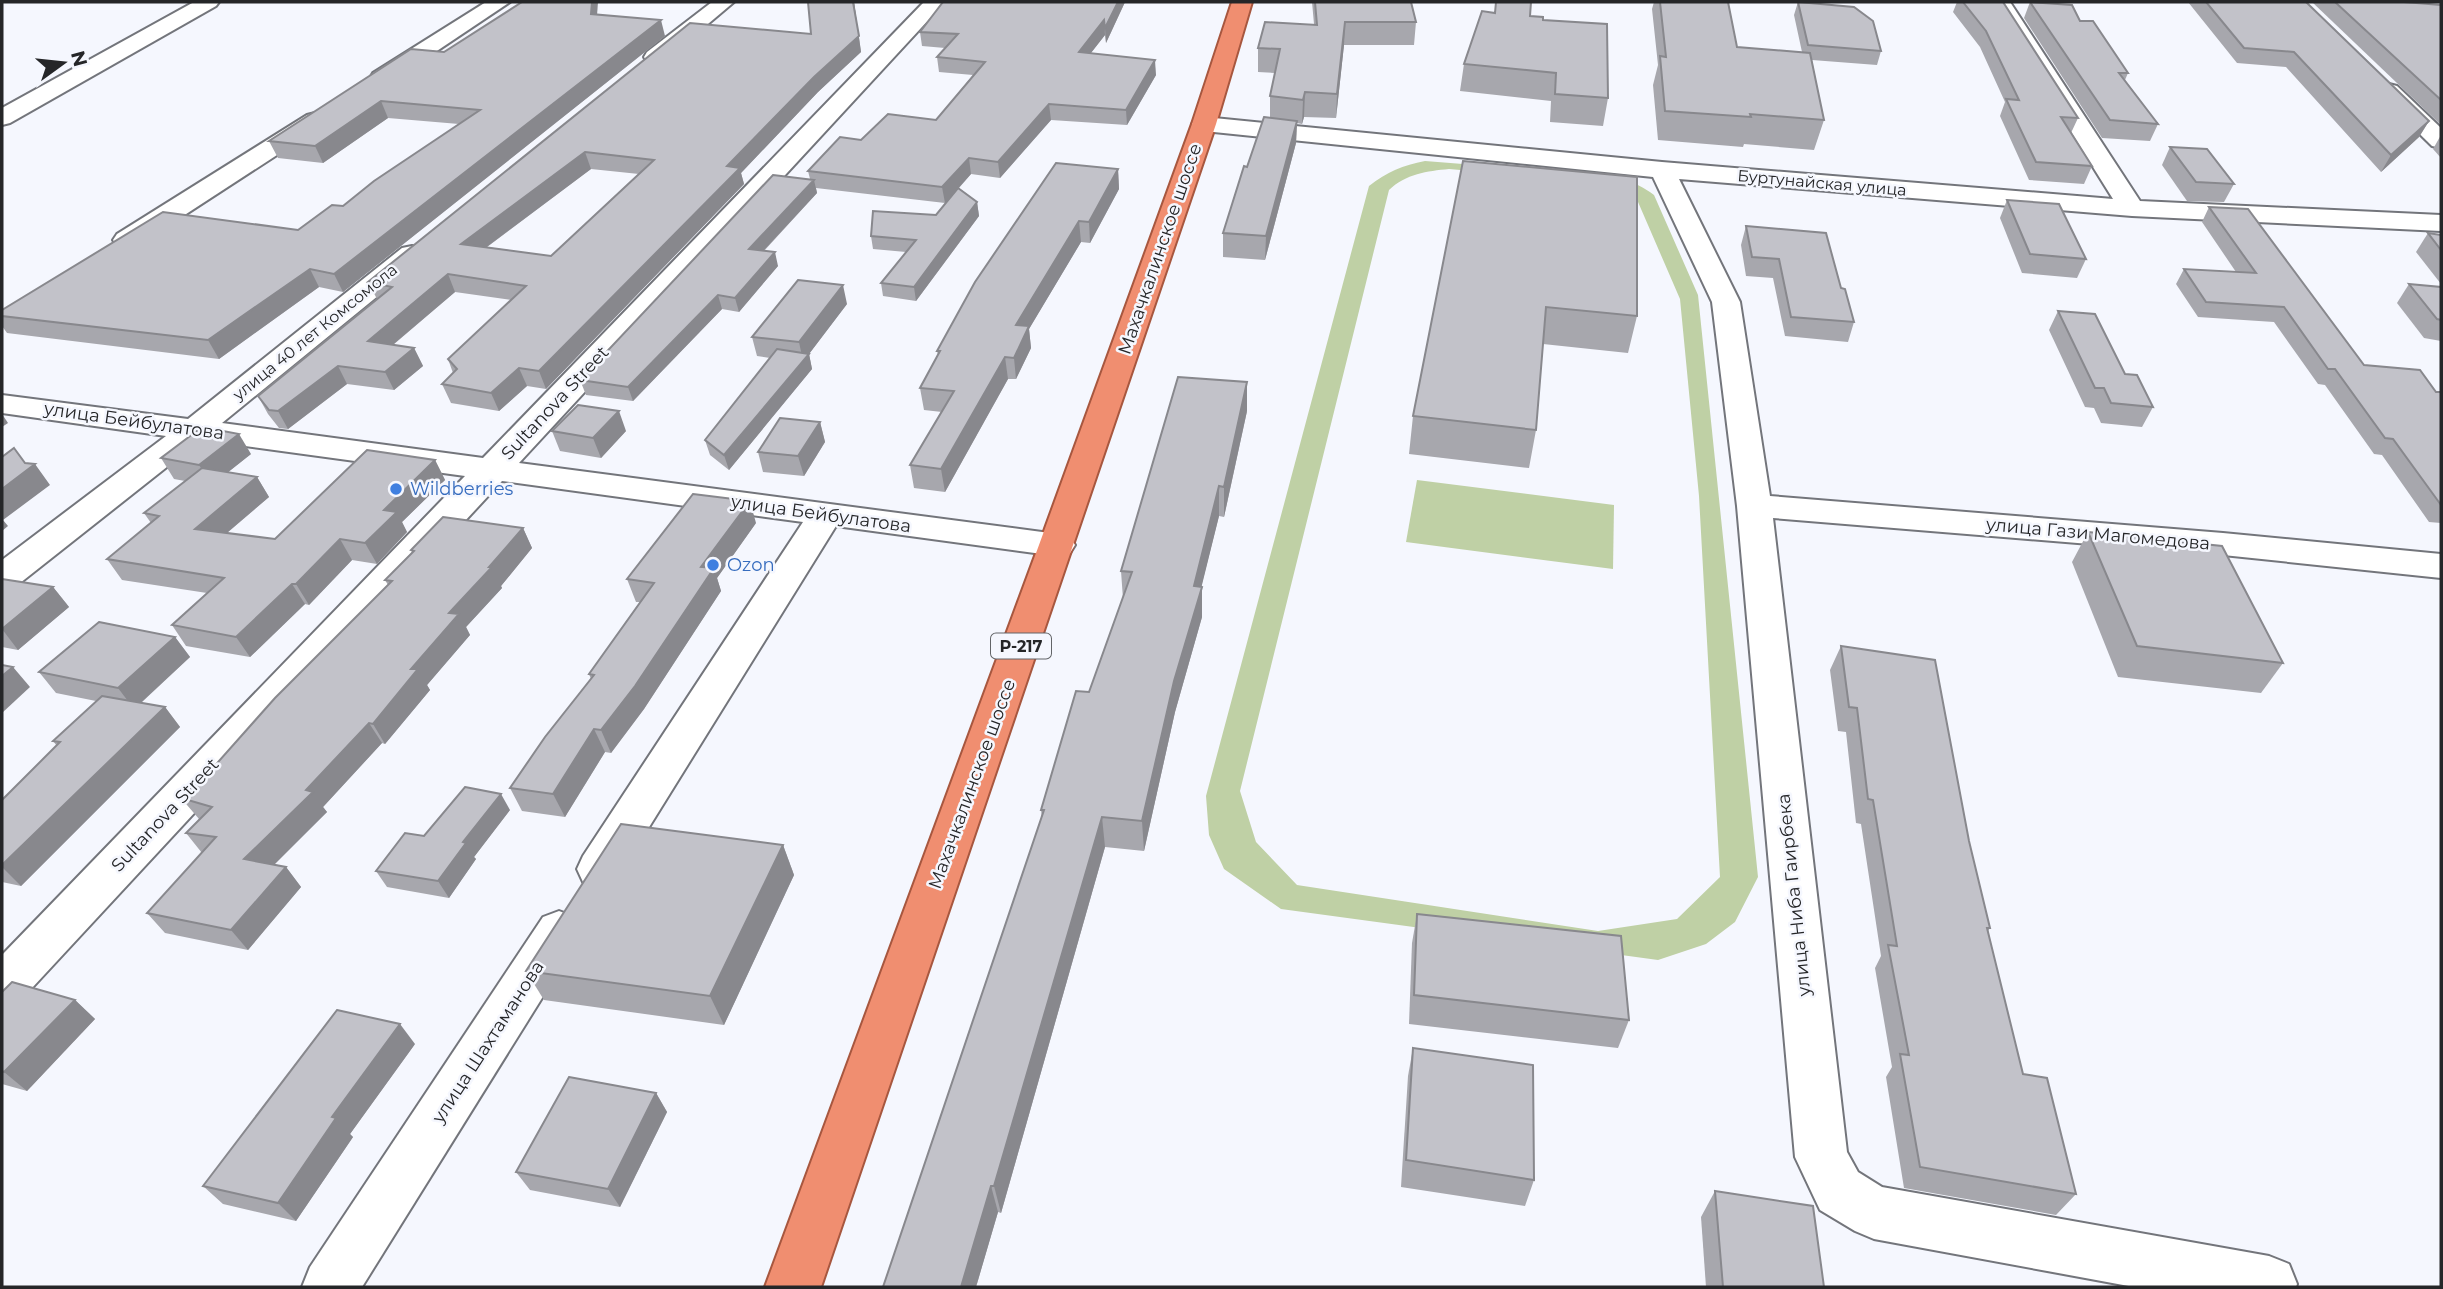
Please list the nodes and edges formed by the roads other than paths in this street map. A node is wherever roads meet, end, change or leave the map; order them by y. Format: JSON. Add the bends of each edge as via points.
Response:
{"nodes":[{"id":1,"x":209,"y":2,"type":"edge"},
{"id":2,"x":500,"y":2,"type":"edge"},
{"id":3,"x":724,"y":2,"type":"edge"},
{"id":4,"x":935,"y":2,"type":"edge"},
{"id":5,"x":1242,"y":2,"type":"edge"},
{"id":6,"x":2000,"y":2,"type":"edge"},
{"id":7,"x":637,"y":72,"type":"edge"},
{"id":8,"x":2374,"y":76,"type":"edge"},
{"id":9,"x":355,"y":94,"type":"edge"},
{"id":10,"x":332,"y":109,"type":"edge"},
{"id":11,"x":2,"y":118,"type":"edge"},
{"id":12,"x":1204,"y":124,"type":"junction"},
{"id":13,"x":2441,"y":141,"type":"edge"},
{"id":14,"x":1662,"y":170,"type":"junction"},
{"id":15,"x":2132,"y":208,"type":"junction"},
{"id":16,"x":2441,"y":223,"type":"edge"},
{"id":17,"x":432,"y":237,"type":"edge"},
{"id":18,"x":108,"y":253,"type":"edge"},
{"id":19,"x":2,"y":404,"type":"edge"},
{"id":20,"x":195,"y":429,"type":"junction"},
{"id":21,"x":492,"y":469,"type":"junction"},
{"id":22,"x":1754,"y":506,"type":"junction"},
{"id":23,"x":827,"y":514,"type":"junction"},
{"id":24,"x":1057,"y":545,"type":"junction"},
{"id":25,"x":2441,"y":566,"type":"edge"},
{"id":26,"x":2,"y":578,"type":"edge"},
{"id":27,"x":2,"y":987,"type":"edge"},
{"id":28,"x":2269,"y":1284,"type":"dead end"},
{"id":29,"x":330,"y":1287,"type":"edge"},
{"id":30,"x":793,"y":1287,"type":"edge"}],
"edges":[{"from":1,"to":11,"type":"street"},
{"from":2,"to":9,"type":"street"},
{"from":3,"to":7,"type":"street"},
{"from":4,"to":21,"type":"street","name":"Sultanova Street"},
{"from":5,"to":12,"type":"highway","name":"Махачкалинское шоссе","number":"Р-217"},
{"from":6,"to":15,"type":"street"},
{"from":8,"to":13,"type":"street"},
{"from":10,"to":18,"type":"street"},
{"from":12,"to":14,"type":"street","name":"Буртунайская улица"},
{"from":12,"to":24,"type":"highway","name":"Махачкалинское шоссе","number":"Р-217"},
{"from":14,"to":15,"type":"street","name":"Буртунайская улица"},
{"from":14,"to":22,"type":"street","name":"улица Ниба Гаирбека","via":[[1726,302]]},
{"from":15,"to":16,"type":"street","name":"Буртунайская улица"},
{"from":17,"to":20,"type":"street","name":"улица 40 лет Комсомола"},
{"from":19,"to":20,"type":"street","name":"улица Бейбулатова"},
{"from":20,"to":21,"type":"street","name":"улица Бейбулатова"},
{"from":20,"to":26,"type":"street","name":"улица 40 лет Комсомола"},
{"from":21,"to":23,"type":"street","name":"улица Бейбулатова"},
{"from":21,"to":27,"type":"street","name":"Sultanova Street"},
{"from":22,"to":25,"type":"street","name":"улица Гази Магомедова"},
{"from":22,"to":28,"type":"street","name":"улица Ниба Гаирбека","via":[[1821,1157],[1839,1191],[1874,1212]]},
{"from":23,"to":24,"type":"street","name":"улица Бейбулатова"},
{"from":23,"to":29,"type":"street","name":"улица Шахтаманова"},
{"from":24,"to":30,"type":"highway","name":"Махачкалинское шоссе","number":"Р-217"}]}
